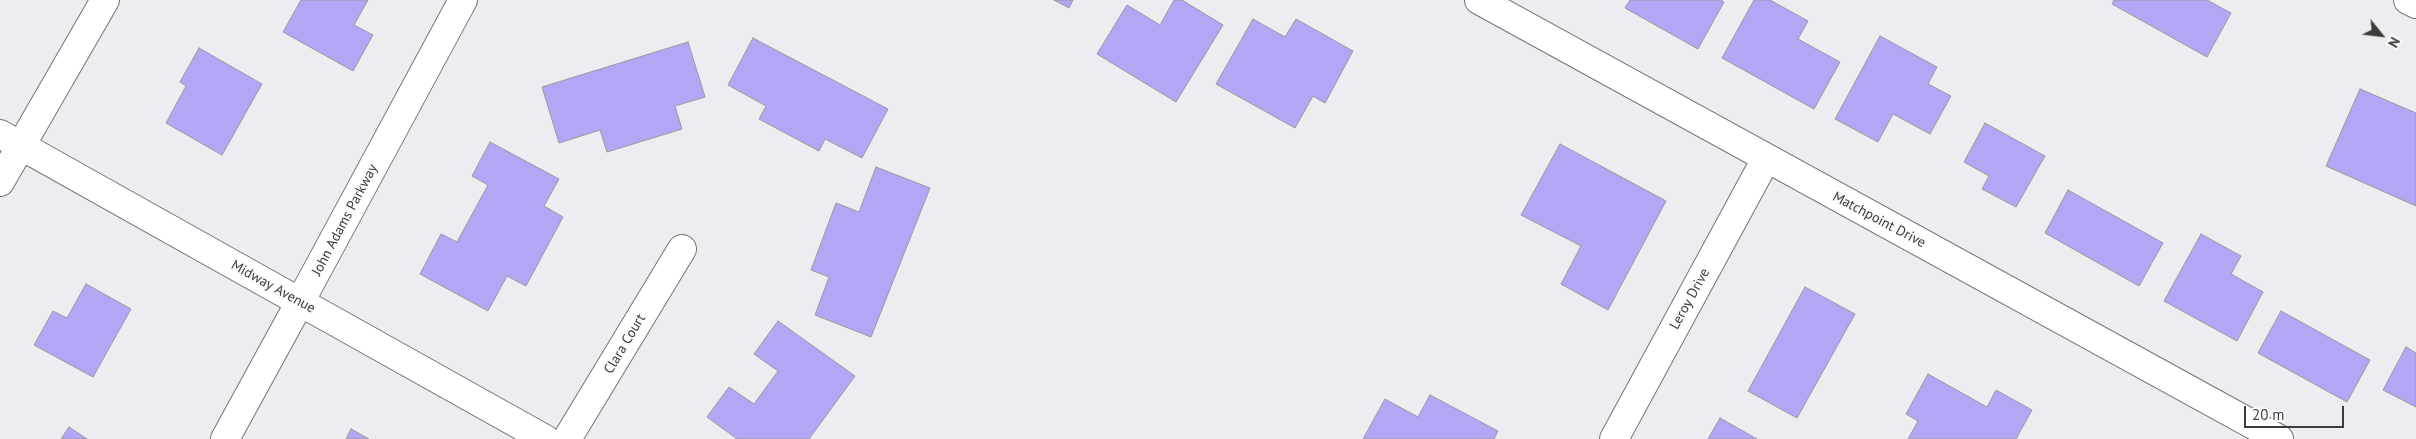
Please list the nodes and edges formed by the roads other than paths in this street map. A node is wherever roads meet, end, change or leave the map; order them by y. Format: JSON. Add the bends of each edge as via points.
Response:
{"nodes":[{"id":1,"x":105,"y":0,"type":"edge"},
{"id":2,"x":463,"y":0,"type":"edge"},
{"id":3,"x":1479,"y":0,"type":"edge"},
{"id":4,"x":2408,"y":0,"type":"edge"},
{"id":5,"x":2416,"y":4,"type":"edge"},
{"id":6,"x":10,"y":140,"type":"edge"},
{"id":7,"x":1766,"y":159,"type":"junction"},
{"id":8,"x":0,"y":182,"type":"edge"},
{"id":9,"x":682,"y":250,"type":"dead end"},
{"id":10,"x":300,"y":302,"type":"junction"},
{"id":11,"x":224,"y":439,"type":"edge"},
{"id":12,"x":545,"y":439,"type":"edge"},
{"id":13,"x":568,"y":439,"type":"edge"},
{"id":14,"x":1614,"y":439,"type":"edge"},
{"id":15,"x":2279,"y":439,"type":"edge"}],
"edges":[{"from":1,"to":6,"type":"street"},
{"from":2,"to":10,"type":"street","name":"John Adams Parkway"},
{"from":3,"to":7,"type":"street","name":"Matchpoint Drive"},
{"from":4,"to":5,"type":"street"},
{"from":6,"to":8,"type":"street"},
{"from":6,"to":10,"type":"street","name":"Midway Avenue"},
{"from":7,"to":14,"type":"street","name":"Leroy Drive"},
{"from":7,"to":15,"type":"street","name":"Matchpoint Drive"},
{"from":9,"to":13,"type":"street","name":"Clara Court"},
{"from":10,"to":11,"type":"street","name":"John Adams Parkway"},
{"from":10,"to":12,"type":"street","name":"Midway Avenue"}]}
